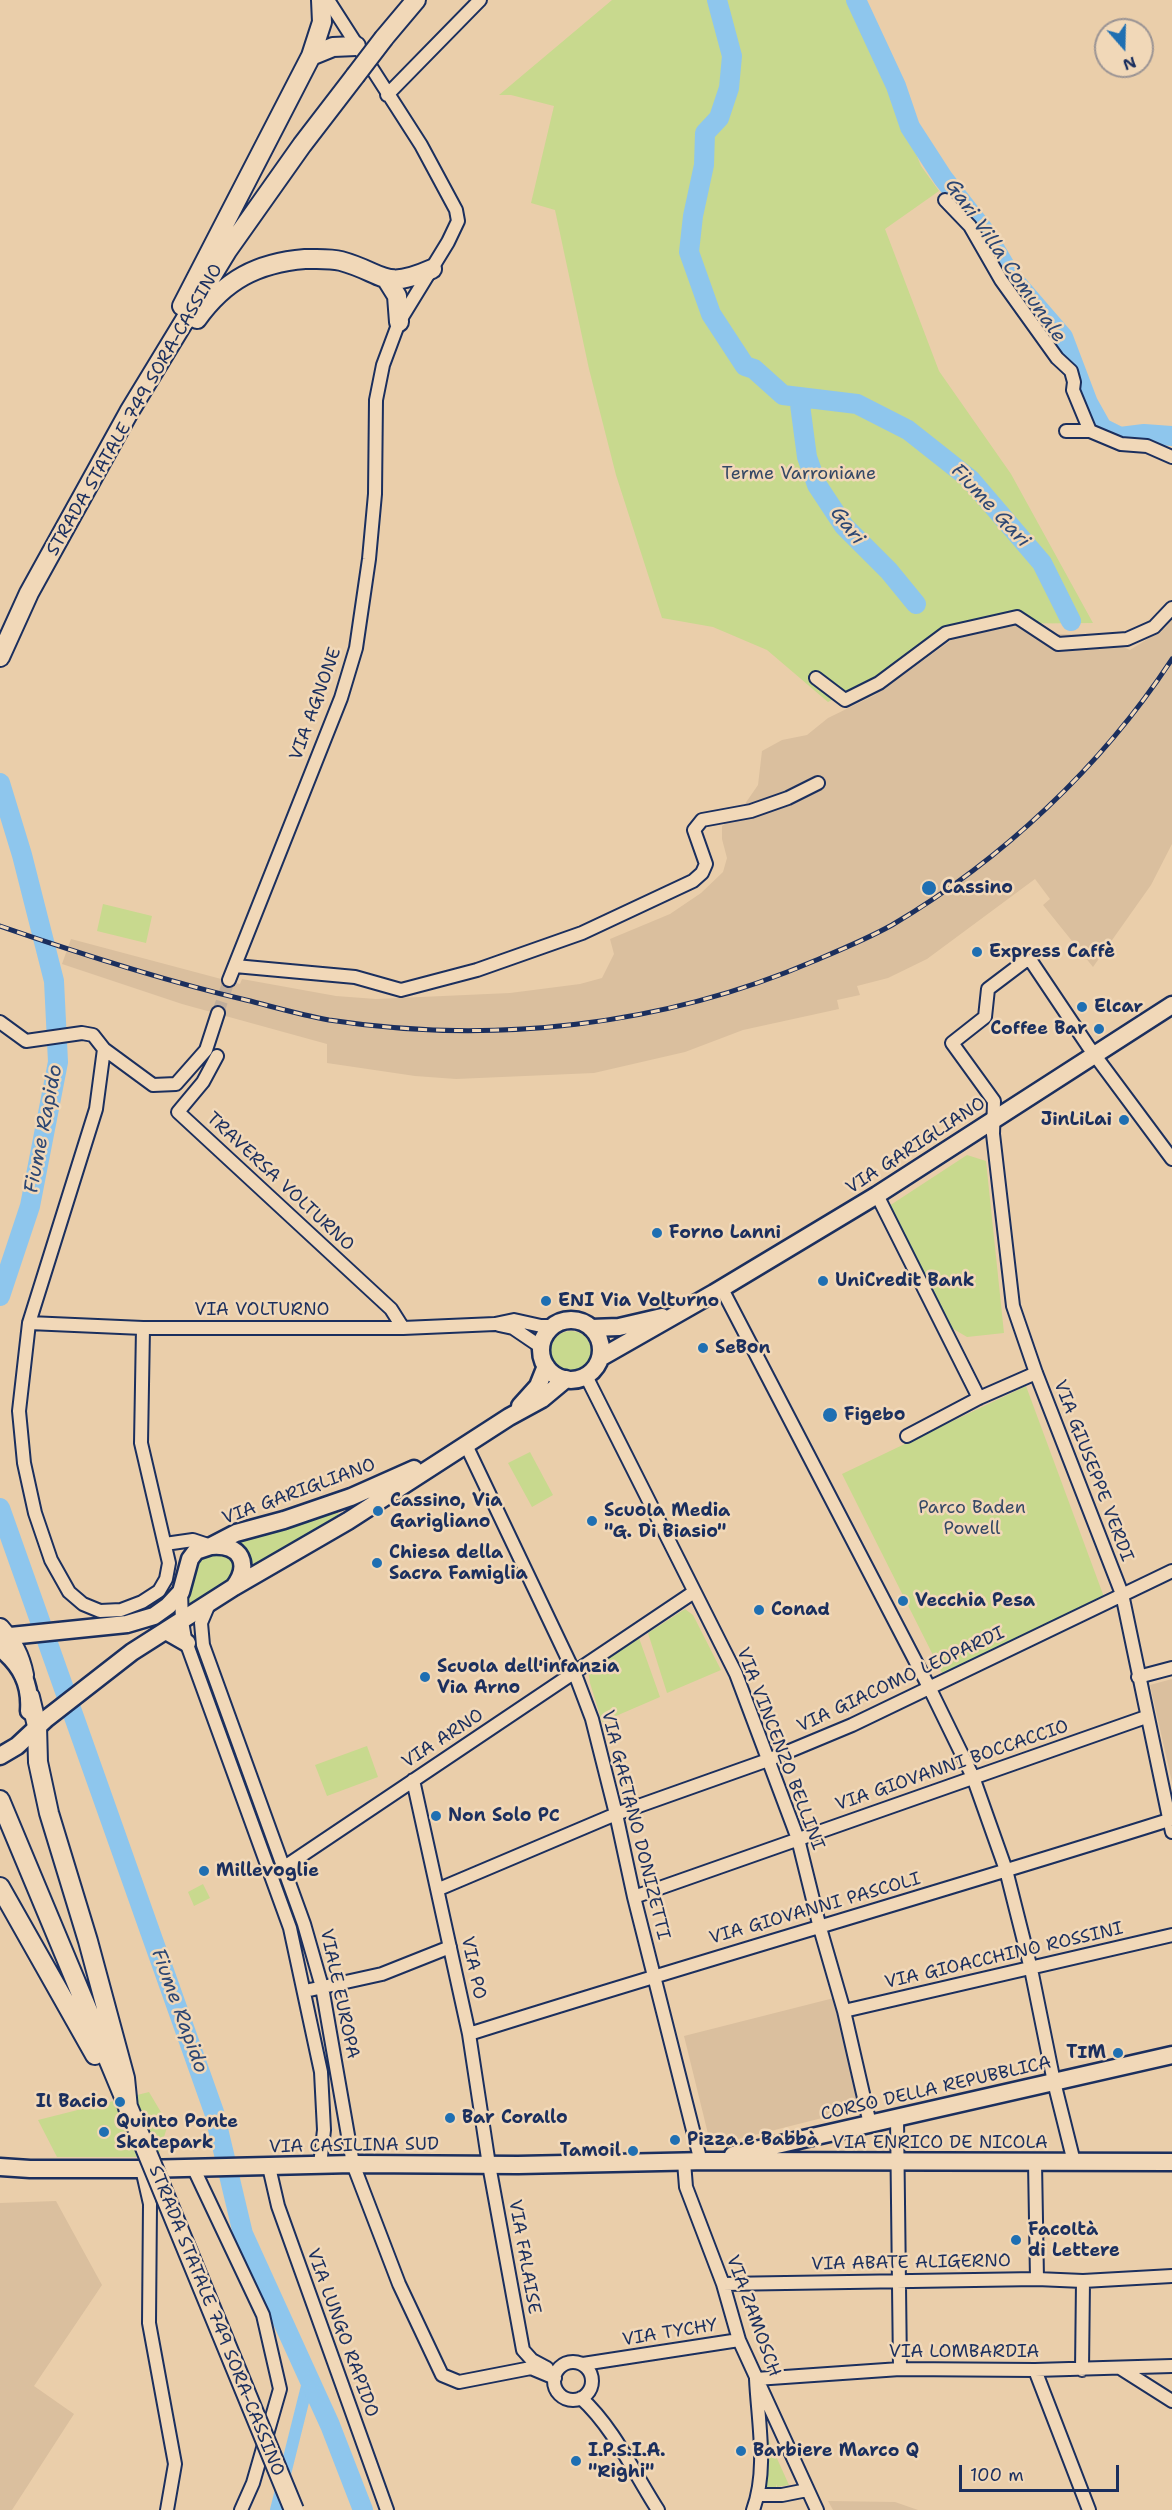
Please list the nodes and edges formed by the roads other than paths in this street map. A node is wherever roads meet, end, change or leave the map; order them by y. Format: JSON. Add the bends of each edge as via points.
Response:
{"nodes":[{"id":1,"x":321,"y":0,"type":"edge"},
{"id":2,"x":328,"y":0,"type":"edge"},
{"id":3,"x":416,"y":0,"type":"edge"},
{"id":4,"x":480,"y":0,"type":"edge"},
{"id":5,"x":356,"y":46,"type":"junction"},
{"id":6,"x":311,"y":56,"type":"junction"},
{"id":7,"x":387,"y":95,"type":"junction"},
{"id":8,"x":945,"y":200,"type":"dead end"},
{"id":9,"x":432,"y":269,"type":"junction"},
{"id":10,"x":387,"y":280,"type":"junction"},
{"id":11,"x":399,"y":322,"type":"junction"},
{"id":12,"x":129,"y":412,"type":"junction"},
{"id":13,"x":1066,"y":431,"type":"dead end"},
{"id":14,"x":1090,"y":431,"type":"junction"},
{"id":15,"x":1172,"y":457,"type":"edge"},
{"id":16,"x":1172,"y":608,"type":"edge"},
{"id":17,"x":0,"y":657,"type":"edge"},
{"id":18,"x":816,"y":678,"type":"dead end"},
{"id":19,"x":819,"y":783,"type":"dead end"},
{"id":20,"x":235,"y":966,"type":"junction"},
{"id":21,"x":229,"y":980,"type":"tunnel mouth"},
{"id":22,"x":1172,"y":1005,"type":"edge"},
{"id":23,"x":218,"y":1013,"type":"tunnel mouth"},
{"id":24,"x":0,"y":1022,"type":"edge"},
{"id":25,"x":104,"y":1049,"type":"junction"},
{"id":26,"x":1092,"y":1050,"type":"junction"},
{"id":27,"x":217,"y":1056,"type":"dead end"},
{"id":28,"x":992,"y":1120,"type":"junction"},
{"id":29,"x":1172,"y":1159,"type":"edge"},
{"id":30,"x":877,"y":1195,"type":"junction"},
{"id":31,"x":722,"y":1289,"type":"junction"},
{"id":32,"x":677,"y":1313,"type":"junction"},
{"id":33,"x":29,"y":1323,"type":"junction"},
{"id":34,"x":495,"y":1324,"type":"junction"},
{"id":35,"x":554,"y":1326,"type":"junction"},
{"id":36,"x":143,"y":1328,"type":"junction"},
{"id":37,"x":403,"y":1328,"type":"junction"},
{"id":38,"x":591,"y":1328,"type":"junction"},
{"id":39,"x":542,"y":1347,"type":"junction"},
{"id":40,"x":600,"y":1359,"type":"junction"},
{"id":41,"x":546,"y":1366,"type":"junction"},
{"id":42,"x":1036,"y":1373,"type":"junction"},
{"id":43,"x":586,"y":1376,"type":"junction"},
{"id":44,"x":566,"y":1379,"type":"junction"},
{"id":45,"x":979,"y":1398,"type":"junction"},
{"id":46,"x":509,"y":1417,"type":"junction"},
{"id":47,"x":907,"y":1436,"type":"dead end"},
{"id":48,"x":466,"y":1445,"type":"junction"},
{"id":49,"x":236,"y":1533,"type":"junction"},
{"id":50,"x":193,"y":1540,"type":"junction"},
{"id":51,"x":165,"y":1544,"type":"junction"},
{"id":52,"x":211,"y":1546,"type":"junction"},
{"id":53,"x":1172,"y":1571,"type":"edge"},
{"id":54,"x":234,"y":1587,"type":"junction"},
{"id":55,"x":181,"y":1592,"type":"junction"},
{"id":56,"x":694,"y":1592,"type":"junction"},
{"id":57,"x":1122,"y":1594,"type":"junction"},
{"id":58,"x":209,"y":1604,"type":"junction"},
{"id":59,"x":182,"y":1621,"type":"junction"},
{"id":60,"x":166,"y":1631,"type":"junction"},
{"id":61,"x":6,"y":1637,"type":"edge"},
{"id":62,"x":187,"y":1642,"type":"junction"},
{"id":63,"x":1172,"y":1668,"type":"edge"},
{"id":64,"x":575,"y":1674,"type":"junction"},
{"id":65,"x":24,"y":1675,"type":"joint"},
{"id":66,"x":1138,"y":1677,"type":"junction"},
{"id":67,"x":930,"y":1689,"type":"junction"},
{"id":68,"x":30,"y":1697,"type":"junction"},
{"id":69,"x":1146,"y":1717,"type":"junction"},
{"id":70,"x":41,"y":1723,"type":"junction"},
{"id":71,"x":3,"y":1754,"type":"edge"},
{"id":72,"x":768,"y":1760,"type":"junction"},
{"id":73,"x":973,"y":1777,"type":"junction"},
{"id":74,"x":413,"y":1780,"type":"junction"},
{"id":75,"x":0,"y":1800,"type":"edge"},
{"id":76,"x":616,"y":1814,"type":"junction"},
{"id":77,"x":1171,"y":1824,"type":"edge"},
{"id":78,"x":798,"y":1839,"type":"junction"},
{"id":79,"x":285,"y":1867,"type":"junction"},
{"id":80,"x":1006,"y":1870,"type":"junction"},
{"id":81,"x":271,"y":1874,"type":"junction"},
{"id":82,"x":0,"y":1887,"type":"edge"},
{"id":83,"x":439,"y":1889,"type":"junction"},
{"id":84,"x":634,"y":1897,"type":"junction"},
{"id":85,"x":820,"y":1928,"type":"junction"},
{"id":86,"x":1172,"y":1935,"type":"edge"},
{"id":87,"x":450,"y":1947,"type":"junction"},
{"id":88,"x":1031,"y":1969,"type":"junction"},
{"id":89,"x":655,"y":1975,"type":"junction"},
{"id":90,"x":322,"y":1987,"type":"junction"},
{"id":91,"x":305,"y":1991,"type":"junction"},
{"id":92,"x":844,"y":2011,"type":"junction"},
{"id":93,"x":469,"y":2034,"type":"junction"},
{"id":94,"x":1172,"y":2055,"type":"edge"},
{"id":95,"x":1054,"y":2082,"type":"junction"},
{"id":96,"x":128,"y":2108,"type":"junction"},
{"id":97,"x":897,"y":2118,"type":"junction"},
{"id":98,"x":870,"y":2124,"type":"junction"},
{"id":99,"x":777,"y":2154,"type":"junction"},
{"id":100,"x":698,"y":2162,"type":"junction"},
{"id":101,"x":898,"y":2162,"type":"junction"},
{"id":102,"x":1035,"y":2162,"type":"junction"},
{"id":103,"x":1074,"y":2162,"type":"junction"},
{"id":104,"x":1172,"y":2162,"type":"edge"},
{"id":105,"x":353,"y":2164,"type":"junction"},
{"id":106,"x":320,"y":2165,"type":"junction"},
{"id":107,"x":489,"y":2165,"type":"junction"},
{"id":108,"x":0,"y":2167,"type":"edge"},
{"id":109,"x":200,"y":2167,"type":"junction"},
{"id":110,"x":269,"y":2167,"type":"junction"},
{"id":111,"x":142,"y":2169,"type":"junction"},
{"id":112,"x":1172,"y":2276,"type":"edge"},
{"id":113,"x":1037,"y":2279,"type":"junction"},
{"id":114,"x":899,"y":2281,"type":"junction"},
{"id":115,"x":1083,"y":2281,"type":"junction"},
{"id":116,"x":723,"y":2284,"type":"junction"},
{"id":117,"x":739,"y":2340,"type":"junction"},
{"id":118,"x":1172,"y":2366,"type":"edge"},
{"id":119,"x":586,"y":2368,"type":"junction"},
{"id":120,"x":1120,"y":2368,"type":"junction"},
{"id":121,"x":900,"y":2369,"type":"junction"},
{"id":122,"x":1035,"y":2370,"type":"junction"},
{"id":123,"x":1082,"y":2370,"type":"junction"},
{"id":124,"x":555,"y":2375,"type":"junction"},
{"id":125,"x":756,"y":2379,"type":"junction"},
{"id":126,"x":584,"y":2396,"type":"junction"},
{"id":127,"x":1172,"y":2401,"type":"edge"},
{"id":128,"x":807,"y":2490,"type":"junction"},
{"id":129,"x":759,"y":2495,"type":"junction"},
{"id":130,"x":167,"y":2510,"type":"edge"},
{"id":131,"x":241,"y":2510,"type":"edge"},
{"id":132,"x":294,"y":2510,"type":"edge"},
{"id":133,"x":387,"y":2510,"type":"edge"},
{"id":134,"x":658,"y":2510,"type":"edge"},
{"id":135,"x":753,"y":2510,"type":"edge"},
{"id":136,"x":817,"y":2510,"type":"edge"},
{"id":137,"x":1089,"y":2510,"type":"edge"}],
"edges":[{"from":1,"to":6,"type":"highway","via":[[322,22]]},
{"from":2,"to":5,"type":"street","name":"VIA AGNONE"},
{"from":3,"to":12,"type":"highway","name":"STRADA STATALE 749 SORA-CASSINO","bridge":true,"via":[[302,145],[227,251]]},
{"from":4,"to":7,"type":"street"},
{"from":5,"to":6,"type":"highway","via":[[333,47]]},
{"from":5,"to":7,"type":"street","name":"VIA AGNONE"},
{"from":6,"to":12,"type":"highway"},
{"from":7,"to":9,"type":"street","name":"VIA AGNONE","via":[[421,145],[456,210],[458,221]]},
{"from":8,"to":14,"type":"street","via":[[970,226],[1001,280],[1057,357],[1071,370],[1073,390]]},
{"from":9,"to":10,"type":"highway","via":[[406,280]]},
{"from":9,"to":11,"type":"street","name":"VIA AGNONE"},
{"from":10,"to":11,"type":"highway","via":[[397,296]]},
{"from":10,"to":12,"type":"highway","via":[[340,261],[295,260],[259,267],[228,285],[204,309]]},
{"from":11,"to":20,"type":"street","name":"VIA AGNONE","via":[[383,365],[376,400],[375,494],[356,648],[341,698]]},
{"from":12,"to":17,"type":"highway","name":"STRADA STATALE 749 SORA-CASSINO","via":[[29,593]]},
{"from":13,"to":14,"type":"street"},
{"from":14,"to":15,"type":"street","via":[[1121,444],[1147,446]]},
{"from":16,"to":18,"type":"street","via":[[1154,627],[1126,639],[1058,644],[1017,617],[946,633],[879,683],[845,700]]},
{"from":19,"to":20,"type":"street","via":[[751,811],[702,820],[694,830],[706,864],[693,882],[582,933],[477,970],[401,990],[355,977]]},
{"from":20,"to":21,"type":"street","name":"VIA AGNONE"},
{"from":22,"to":26,"type":"main road","name":"VIA GARIGLIANO"},
{"from":23,"to":25,"type":"street","via":[[206,1050],[176,1084],[153,1085]]},
{"from":24,"to":25,"type":"street","via":[[26,1041],[82,1033],[93,1035]]},
{"from":25,"to":33,"type":"street","via":[[96,1109]]},
{"from":26,"to":28,"type":"main road","name":"VIA GARIGLIANO"},
{"from":26,"to":28,"type":"street","name":"VIA GIUSEPPE VERDI","via":[[1031,961],[1026,961],[988,989],[985,1017],[952,1042],[994,1101]]},
{"from":26,"to":29,"type":"street"},
{"from":27,"to":37,"type":"street","name":"TRAVERSA VOLTURNO","via":[[203,1082],[178,1112],[391,1309]]},
{"from":28,"to":30,"type":"main road","name":"VIA GARIGLIANO"},
{"from":28,"to":42,"type":"street","name":"VIA GIUSEPPE VERDI","via":[[1013,1306]]},
{"from":30,"to":31,"type":"main road","name":"VIA GARIGLIANO"},
{"from":30,"to":45,"type":"street"},
{"from":31,"to":32,"type":"main road","name":"VIA GARIGLIANO"},
{"from":31,"to":67,"type":"street"},
{"from":32,"to":38,"type":"main road","name":"VIA GARIGLIANO","via":[[619,1327]]},
{"from":32,"to":40,"type":"main road","name":"VIA GARIGLIANO"},
{"from":33,"to":36,"type":"street","name":"VIA VOLTURNO"},
{"from":33,"to":51,"type":"street","via":[[19,1410],[24,1463],[35,1513],[69,1592],[100,1611],[121,1610],[142,1602],[159,1591],[166,1580],[169,1563]]},
{"from":34,"to":35,"type":"street","name":"VIA VOLTURNO","via":[[514,1320]]},
{"from":34,"to":37,"type":"street","name":"VIA VOLTURNO"},
{"from":34,"to":39,"type":"street","name":"VIA VOLTURNO","via":[[513,1328]]},
{"from":35,"to":38,"type":"main road","name":"VIA GARIGLIANO","via":[[573,1320]]},
{"from":35,"to":39,"type":"main road","via":[[545,1335]]},
{"from":36,"to":37,"type":"street","name":"VIA VOLTURNO"},
{"from":36,"to":51,"type":"street","via":[[141,1443]]},
{"from":38,"to":40,"type":"main road","via":[[600,1342]]},
{"from":39,"to":41,"type":"main road"},
{"from":40,"to":43,"type":"main road","name":"VIA GARIGLIANO"},
{"from":41,"to":44,"type":"main road","via":[[554,1375]]},
{"from":41,"to":46,"type":"main road","name":"VIA GARIGLIANO","via":[[538,1386]]},
{"from":42,"to":45,"type":"street"},
{"from":42,"to":57,"type":"street","name":"VIA GIUSEPPE VERDI"},
{"from":43,"to":44,"type":"main road"},
{"from":43,"to":56,"type":"street","name":"VIA VINCENZO BELLINI"},
{"from":44,"to":46,"type":"main road","name":"VIA GARIGLIANO","via":[[542,1399]]},
{"from":45,"to":47,"type":"street"},
{"from":46,"to":48,"type":"main road","name":"VIA GARIGLIANO"},
{"from":48,"to":49,"type":"main road","name":"VIA GARIGLIANO","via":[[351,1497]]},
{"from":48,"to":54,"type":"main road","name":"VIA GARIGLIANO","via":[[348,1521]]},
{"from":48,"to":64,"type":"street","name":"VIA GAETANO DONIZETTI"},
{"from":49,"to":50,"type":"street"},
{"from":49,"to":52,"type":"main road","name":"VIA GARIGLIANO"},
{"from":50,"to":51,"type":"street"},
{"from":50,"to":52,"type":"street"},
{"from":52,"to":54,"type":"main road","name":"VIA GARIGLIANO","via":[[226,1545],[237,1552],[242,1570]]},
{"from":52,"to":55,"type":"main road","name":"VIA GARIGLIANO","via":[[195,1551],[190,1558]]},
{"from":53,"to":57,"type":"street","name":"VIA GIACOMO LEOPARDI"},
{"from":54,"to":58,"type":"main road","name":"VIA GARIGLIANO"},
{"from":55,"to":59,"type":"street","name":"VIALE EUROPA"},
{"from":55,"to":61,"type":"main road","via":[[154,1616],[127,1624]]},
{"from":56,"to":64,"type":"street","name":"VIA ARNO"},
{"from":56,"to":72,"type":"street","name":"VIA VINCENZO BELLINI","via":[[736,1674]]},
{"from":57,"to":66,"type":"street","name":"VIA GIUSEPPE VERDI"},
{"from":57,"to":67,"type":"street","name":"VIA GIACOMO LEOPARDI"},
{"from":58,"to":59,"type":"main road","name":"VIA GARIGLIANO"},
{"from":58,"to":79,"type":"street","name":"VIALE EUROPA","via":[[201,1623],[203,1645]]},
{"from":59,"to":60,"type":"main road","name":"VIA GARIGLIANO"},
{"from":59,"to":62,"type":"street","name":"VIALE EUROPA"},
{"from":60,"to":62,"type":"main road"},
{"from":60,"to":70,"type":"main road","name":"VIA GARIGLIANO","via":[[132,1652]]},
{"from":61,"to":65,"type":"highway","via":[[19,1655]]},
{"from":62,"to":81,"type":"street","name":"VIALE EUROPA"},
{"from":63,"to":66,"type":"street"},
{"from":64,"to":74,"type":"street","name":"VIA ARNO"},
{"from":64,"to":76,"type":"street","name":"VIA GAETANO DONIZETTI","via":[[592,1719]]},
{"from":65,"to":68,"type":"main road"},
{"from":66,"to":69,"type":"street","name":"VIA GIUSEPPE VERDI"},
{"from":67,"to":72,"type":"street","name":"VIA GIACOMO LEOPARDI"},
{"from":67,"to":73,"type":"street"},
{"from":68,"to":70,"type":"highway"},
{"from":68,"to":71,"type":"main road","via":[[24,1728],[15,1744]]},
{"from":69,"to":73,"type":"street","name":"VIA GIOVANNI BOCCACCIO"},
{"from":69,"to":77,"type":"street","name":"VIA GIUSEPPE VERDI"},
{"from":70,"to":71,"type":"main road","name":"VIA GARIGLIANO"},
{"from":70,"to":96,"type":"highway","via":[[38,1762],[49,1813],[122,2066]]},
{"from":72,"to":76,"type":"street","name":"VIA GIACOMO LEOPARDI"},
{"from":72,"to":78,"type":"street","name":"VIA VINCENZO BELLINI"},
{"from":73,"to":78,"type":"street","name":"VIA GIOVANNI BOCCACCIO"},
{"from":73,"to":80,"type":"street"},
{"from":74,"to":79,"type":"street","name":"VIA ARNO"},
{"from":74,"to":83,"type":"street","name":"VIA PO"},
{"from":75,"to":96,"type":"highway","name":"STRADA STATALE 749 SORA-CASSINO"},
{"from":76,"to":83,"type":"street","name":"VIA GIACOMO LEOPARDI"},
{"from":76,"to":84,"type":"street","name":"VIA GAETANO DONIZETTI"},
{"from":77,"to":80,"type":"street","name":"VIA GIOVANNI PASCOLI"},
{"from":78,"to":84,"type":"street","name":"VIA GIOVANNI BOCCACCIO"},
{"from":78,"to":85,"type":"street","name":"VIA VINCENZO BELLINI"},
{"from":79,"to":81,"type":"street","name":"VIA ARNO"},
{"from":79,"to":90,"type":"street","name":"VIALE EUROPA"},
{"from":80,"to":85,"type":"street","name":"VIA GIOVANNI PASCOLI"},
{"from":80,"to":88,"type":"street"},
{"from":81,"to":91,"type":"street","name":"VIALE EUROPA","via":[[290,1928]]},
{"from":82,"to":96,"type":"highway"},
{"from":83,"to":87,"type":"street","name":"VIA PO"},
{"from":84,"to":89,"type":"street","name":"VIA GAETANO DONIZETTI"},
{"from":85,"to":89,"type":"street","name":"VIA GIOVANNI PASCOLI"},
{"from":85,"to":92,"type":"street","name":"VIA VINCENZO BELLINI"},
{"from":86,"to":88,"type":"street","name":"VIA GIOACCHINO ROSSINI"},
{"from":87,"to":90,"type":"street","via":[[382,1974]]},
{"from":87,"to":93,"type":"street","name":"VIA PO"},
{"from":88,"to":92,"type":"street","name":"VIA GIOACCHINO ROSSINI"},
{"from":88,"to":95,"type":"street"},
{"from":89,"to":93,"type":"street","name":"VIA GIOVANNI PASCOLI"},
{"from":89,"to":100,"type":"street","name":"VIA GAETANO DONIZETTI"},
{"from":90,"to":91,"type":"street"},
{"from":90,"to":105,"type":"street","name":"VIALE EUROPA"},
{"from":91,"to":106,"type":"street","name":"VIALE EUROPA","via":[[321,2073],[324,2130]]},
{"from":92,"to":98,"type":"street","name":"VIA VINCENZO BELLINI"},
{"from":93,"to":107,"type":"street","name":"VIA PO"},
{"from":94,"to":95,"type":"main road","name":"CORSO DELLA REPUBBLICA"},
{"from":95,"to":97,"type":"main road","name":"CORSO DELLA REPUBBLICA"},
{"from":95,"to":103,"type":"street"},
{"from":96,"to":132,"type":"highway","name":"STRADA STATALE 749 SORA-CASSINO","bridge":true},
{"from":97,"to":98,"type":"main road","name":"CORSO DELLA REPUBBLICA"},
{"from":97,"to":101,"type":"street"},
{"from":98,"to":99,"type":"main road","name":"CORSO DELLA REPUBBLICA"},
{"from":99,"to":100,"type":"main road","name":"VIA ENRICO DE NICOLA"},
{"from":99,"to":101,"type":"main road","name":"VIA ENRICO DE NICOLA"},
{"from":100,"to":107,"type":"main road","name":"VIA CASILINA SUD"},
{"from":100,"to":116,"type":"street","name":"VIA ZAMOSCH","via":[[686,2187]]},
{"from":101,"to":102,"type":"main road","name":"VIA ENRICO DE NICOLA"},
{"from":101,"to":114,"type":"street"},
{"from":102,"to":103,"type":"main road","name":"VIA ENRICO DE NICOLA"},
{"from":102,"to":113,"type":"street"},
{"from":103,"to":104,"type":"main road","name":"VIA ENRICO DE NICOLA"},
{"from":105,"to":106,"type":"main road","name":"VIA CASILINA SUD"},
{"from":105,"to":107,"type":"main road","name":"VIA CASILINA SUD"},
{"from":105,"to":124,"type":"street","name":"VIALE EUROPA","via":[[399,2284],[442,2375],[459,2382],[531,2368]]},
{"from":106,"to":110,"type":"main road","name":"VIA CASILINA SUD"},
{"from":107,"to":124,"type":"street","name":"VIA FALAISE","via":[[523,2350]]},
{"from":108,"to":111,"type":"main road","name":"VIA CASILINA SUD"},
{"from":109,"to":110,"type":"main road","name":"VIA CASILINA SUD"},
{"from":109,"to":111,"type":"main road","name":"VIA CASILINA SUD"},
{"from":109,"to":131,"type":"street","via":[[263,2315],[280,2389],[253,2483]]},
{"from":110,"to":133,"type":"street","name":"VIA LUNGO RAPIDO","via":[[278,2206]]},
{"from":111,"to":130,"type":"street","via":[[150,2204],[148,2323],[175,2464]]},
{"from":112,"to":115,"type":"street","name":"VIA ABATE ALIGERNO"},
{"from":113,"to":114,"type":"street","name":"VIA ABATE ALIGERNO"},
{"from":113,"to":115,"type":"street","name":"VIA ABATE ALIGERNO"},
{"from":114,"to":116,"type":"street","name":"VIA ABATE ALIGERNO"},
{"from":114,"to":121,"type":"street"},
{"from":115,"to":123,"type":"street"},
{"from":116,"to":117,"type":"street","name":"VIA ZAMOSCH"},
{"from":117,"to":119,"type":"street","name":"VIA TYCHY"},
{"from":117,"to":125,"type":"street","name":"VIA ZAMOSCH"},
{"from":118,"to":120,"type":"street","name":"VIA LOMBARDIA"},
{"from":119,"to":124,"type":"street","via":[[568,2362]]},
{"from":119,"to":126,"type":"street","via":[[592,2382]]},
{"from":120,"to":123,"type":"street","name":"VIA LOMBARDIA"},
{"from":120,"to":127,"type":"street"},
{"from":121,"to":122,"type":"street","name":"VIA LOMBARDIA"},
{"from":121,"to":125,"type":"street","name":"VIA LOMBARDIA"},
{"from":122,"to":123,"type":"street","name":"VIA LOMBARDIA"},
{"from":122,"to":137,"type":"street"},
{"from":124,"to":126,"type":"street","via":[[555,2387],[564,2397]]},
{"from":125,"to":128,"type":"street","name":"VIA ZAMOSCH"},
{"from":125,"to":129,"type":"street"},
{"from":126,"to":134,"type":"street"},
{"from":128,"to":129,"type":"street"},
{"from":128,"to":136,"type":"street","name":"VIA ZAMOSCH"},
{"from":129,"to":135,"type":"street"}]}
